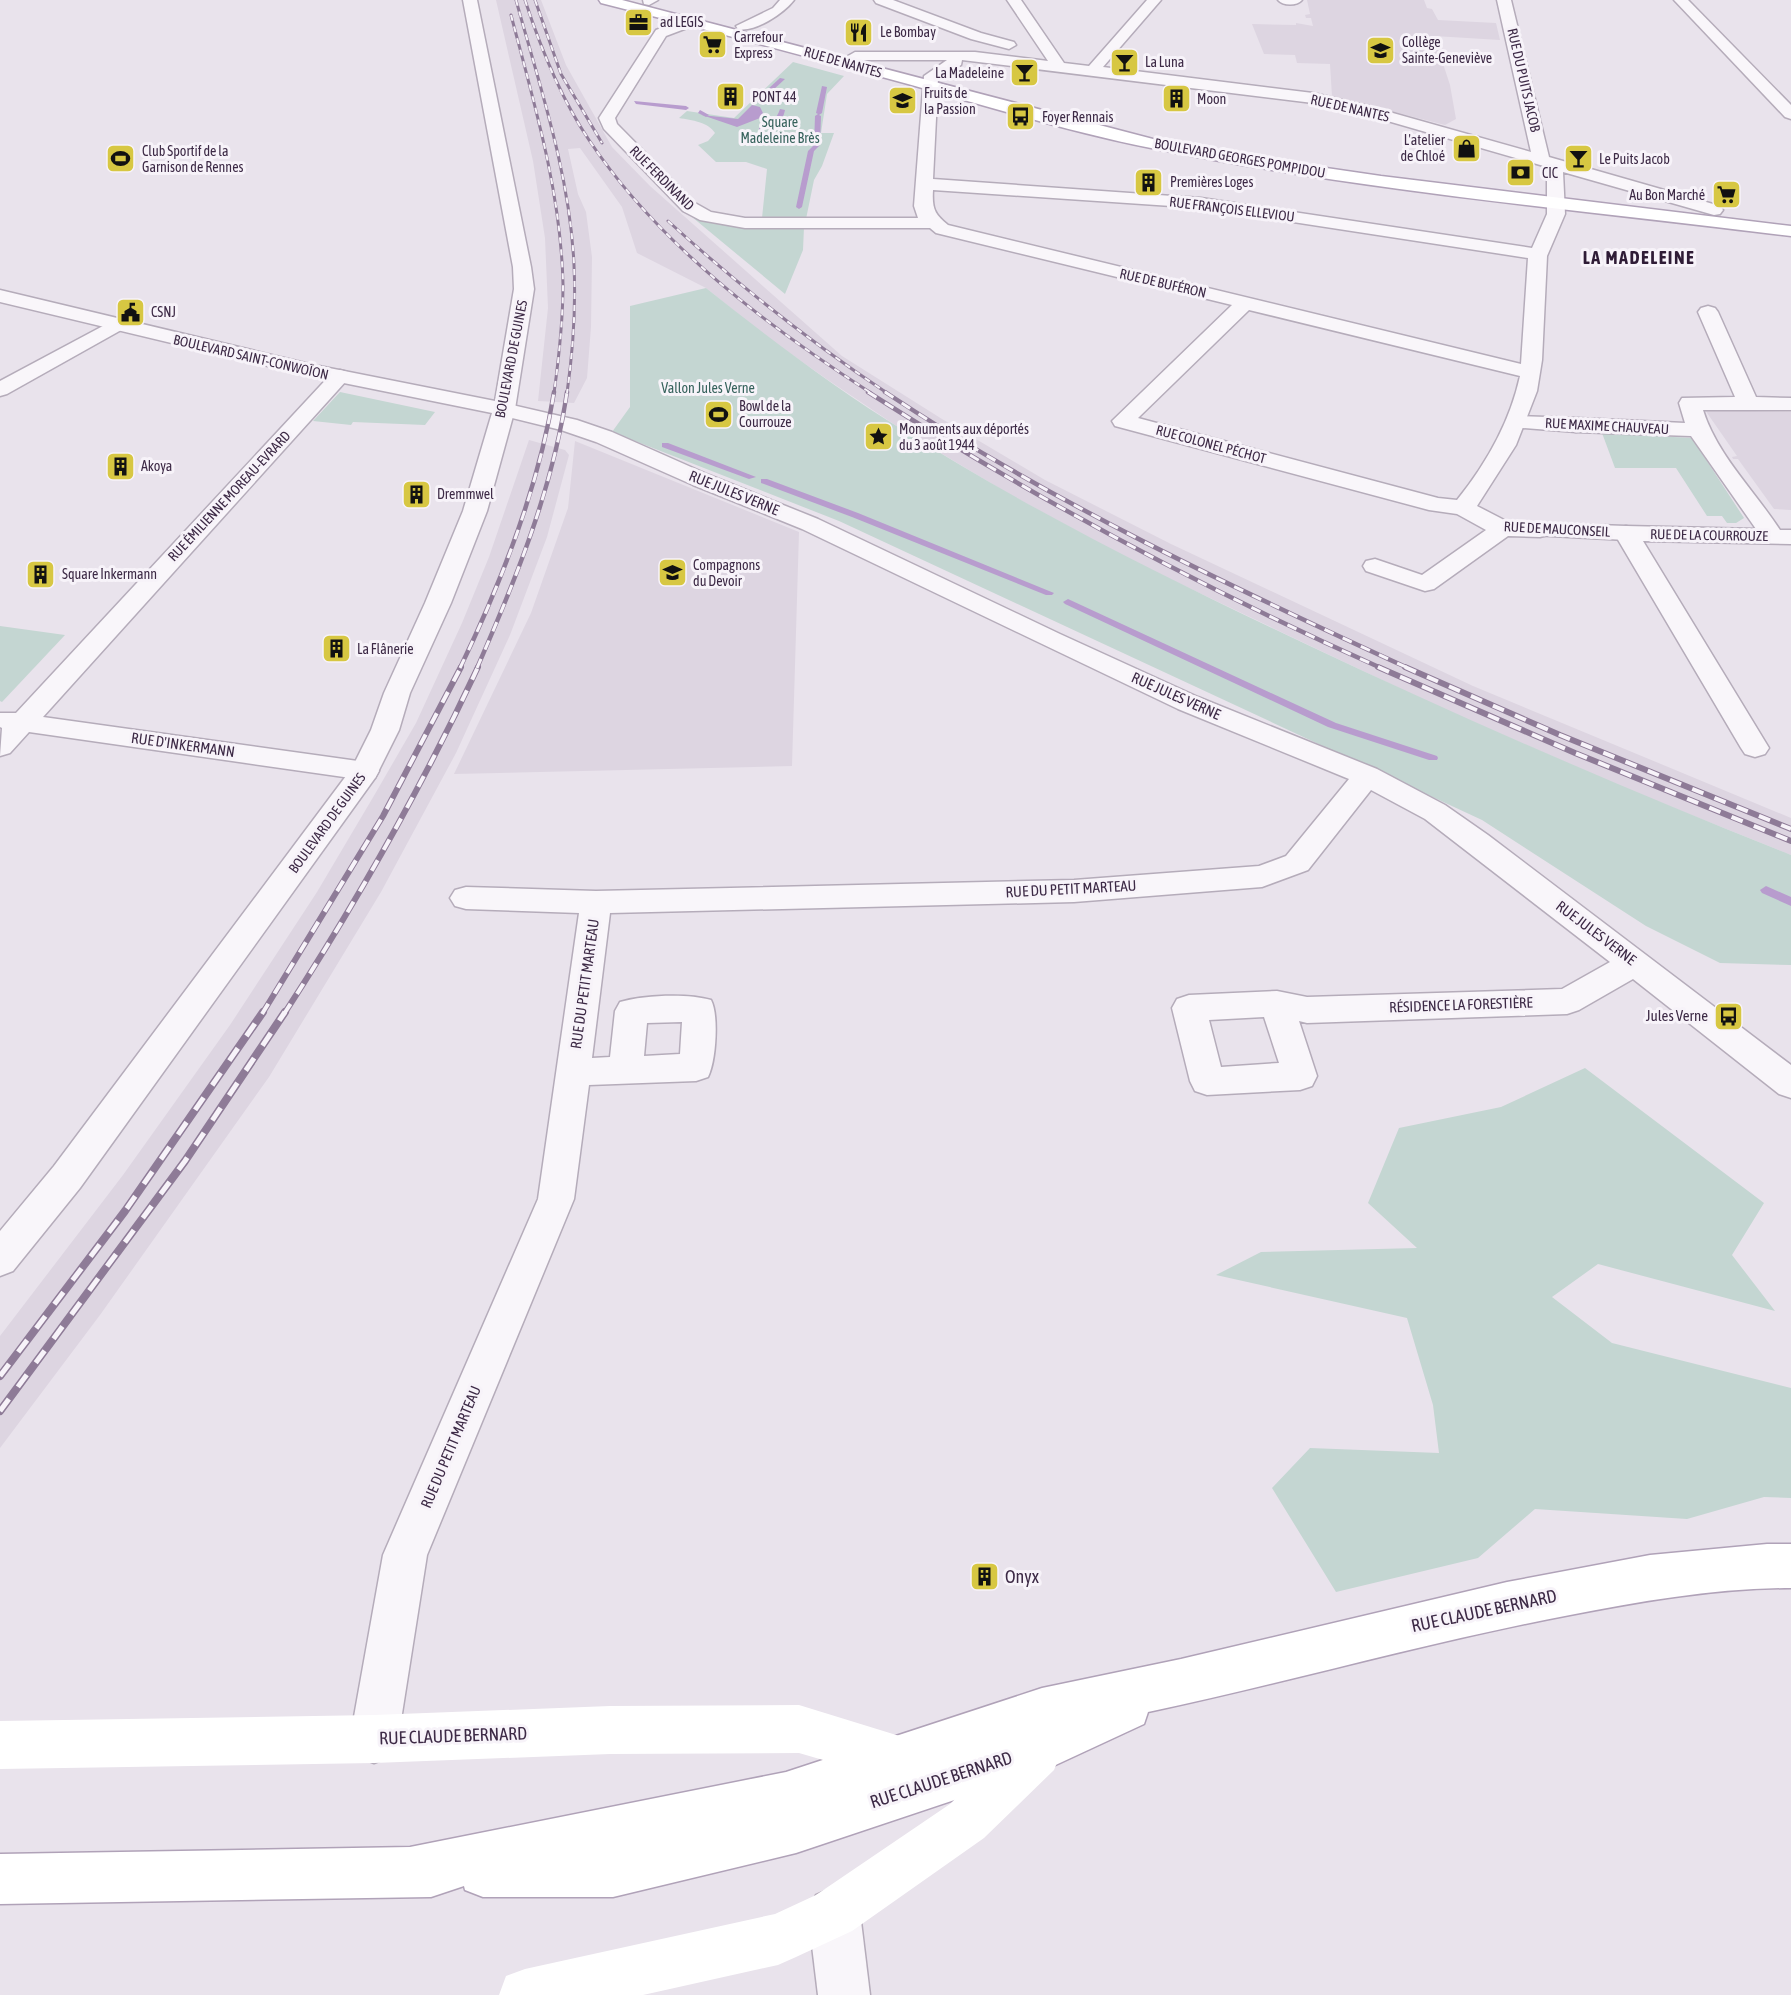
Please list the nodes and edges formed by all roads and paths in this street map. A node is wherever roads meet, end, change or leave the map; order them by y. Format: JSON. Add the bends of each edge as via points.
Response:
{"nodes":[{"id":1,"x":470,"y":0,"type":"edge"},
{"id":2,"x":606,"y":0,"type":"edge"},
{"id":3,"x":648,"y":0,"type":"edge"},
{"id":4,"x":788,"y":0,"type":"edge"},
{"id":5,"x":881,"y":0,"type":"edge"},
{"id":6,"x":1014,"y":0,"type":"edge"},
{"id":7,"x":1154,"y":0,"type":"edge"},
{"id":8,"x":1285,"y":0,"type":"edge"},
{"id":9,"x":1295,"y":0,"type":"edge"},
{"id":10,"x":1504,"y":0,"type":"edge"},
{"id":11,"x":1681,"y":0,"type":"edge"},
{"id":12,"x":690,"y":22,"type":"junction"},
{"id":13,"x":743,"y":26,"type":"junction"},
{"id":14,"x":1032,"y":45,"type":"junction"},
{"id":15,"x":855,"y":56,"type":"junction"},
{"id":16,"x":975,"y":56,"type":"junction"},
{"id":17,"x":1059,"y":66,"type":"junction"},
{"id":18,"x":1092,"y":70,"type":"junction"},
{"id":19,"x":931,"y":81,"type":"junction"},
{"id":20,"x":1791,"y":114,"type":"edge"},
{"id":21,"x":1548,"y":162,"type":"junction"},
{"id":22,"x":925,"y":184,"type":"junction"},
{"id":23,"x":1555,"y":196,"type":"junction"},
{"id":24,"x":1714,"y":210,"type":"junction"},
{"id":25,"x":1672,"y":217,"type":"junction"},
{"id":26,"x":1791,"y":219,"type":"edge"},
{"id":27,"x":933,"y":223,"type":"junction"},
{"id":28,"x":1791,"y":231,"type":"edge"},
{"id":29,"x":1772,"y":246,"type":"dead end"},
{"id":30,"x":1538,"y":254,"type":"junction"},
{"id":31,"x":0,"y":296,"type":"edge"},
{"id":32,"x":1245,"y":303,"type":"junction"},
{"id":33,"x":1708,"y":312,"type":"dead end"},
{"id":34,"x":116,"y":325,"type":"junction"},
{"id":35,"x":1530,"y":372,"type":"junction"},
{"id":36,"x":340,"y":376,"type":"junction"},
{"id":37,"x":0,"y":390,"type":"edge"},
{"id":38,"x":1748,"y":403,"type":"junction"},
{"id":39,"x":1791,"y":404,"type":"edge"},
{"id":40,"x":504,"y":409,"type":"junction"},
{"id":41,"x":1516,"y":422,"type":"junction"},
{"id":42,"x":1698,"y":430,"type":"junction"},
{"id":43,"x":1463,"y":508,"type":"junction"},
{"id":44,"x":1503,"y":529,"type":"junction"},
{"id":45,"x":1626,"y":533,"type":"junction"},
{"id":46,"x":1781,"y":536,"type":"edge"},
{"id":47,"x":1375,"y":566,"type":"dead end"},
{"id":48,"x":10,"y":721,"type":"edge"},
{"id":49,"x":0,"y":747,"type":"edge"},
{"id":50,"x":1755,"y":748,"type":"dead end"},
{"id":51,"x":365,"y":771,"type":"junction"},
{"id":52,"x":1367,"y":776,"type":"junction"},
{"id":53,"x":466,"y":898,"type":"dead end"},
{"id":54,"x":596,"y":902,"type":"junction"},
{"id":55,"x":1635,"y":963,"type":"junction"},
{"id":56,"x":1277,"y":1004,"type":"dead end"},
{"id":57,"x":626,"y":1070,"type":"dead end"},
{"id":58,"x":573,"y":1072,"type":"junction"},
{"id":59,"x":1791,"y":1084,"type":"edge"},
{"id":60,"x":0,"y":1259,"type":"edge"},
{"id":61,"x":1791,"y":1566,"type":"edge"},
{"id":62,"x":1181,"y":1682,"type":"junction"},
{"id":63,"x":374,"y":1739,"type":"junction"},
{"id":64,"x":0,"y":1745,"type":"edge"},
{"id":65,"x":1047,"y":1745,"type":"junction"},
{"id":66,"x":902,"y":1759,"type":"junction"},
{"id":67,"x":411,"y":1872,"type":"junction"},
{"id":68,"x":0,"y":1879,"type":"edge"},
{"id":69,"x":834,"y":1913,"type":"junction"},
{"id":70,"x":525,"y":1995,"type":"edge"},
{"id":71,"x":844,"y":1995,"type":"edge"}],
"edges":[{"from":1,"to":40,"type":"street","name":"BOULEVARD DE GUINES","via":[[523,279]]},
{"from":2,"to":12,"type":"main road","name":"RUE DE NANTES"},
{"from":3,"to":13,"type":"main road","name":"RUE DE NANTES"},
{"from":4,"to":13,"type":"street","via":[[778,11]]},
{"from":5,"to":14,"type":"street","via":[[1003,44]]},
{"from":6,"to":14,"type":"street"},
{"from":7,"to":18,"type":"street"},
{"from":8,"to":9,"type":"street"},
{"from":10,"to":21,"type":"street","name":"RUE DU PUITS JACOB"},
{"from":11,"to":20,"type":"street"},
{"from":12,"to":19,"type":"main road","name":"RUE DE NANTES"},
{"from":12,"to":27,"type":"street","name":"RUE FERDINAND","via":[[661,33],[607,118],[610,126],[689,207],[706,216],[745,223]]},
{"from":13,"to":15,"type":"main road","name":"RUE DE NANTES"},
{"from":14,"to":17,"type":"street"},
{"from":15,"to":16,"type":"street","name":"RUE DE NANTES"},
{"from":15,"to":19,"type":"main road","name":"RUE DE NANTES"},
{"from":16,"to":17,"type":"street","name":"RUE DE NANTES"},
{"from":16,"to":19,"type":"street","name":"RUE DE NANTES","via":[[944,67]]},
{"from":17,"to":18,"type":"street","name":"RUE DE NANTES"},
{"from":18,"to":21,"type":"street","name":"RUE DE NANTES","via":[[1313,98]]},
{"from":19,"to":22,"type":"street"},
{"from":19,"to":23,"type":"main road","name":"BOULEVARD GEORGES POMPIDOU","via":[[1028,113],[1153,144],[1381,181]]},
{"from":21,"to":23,"type":"street"},
{"from":21,"to":24,"type":"street","name":"RUE DE NANTES"},
{"from":22,"to":27,"type":"street","via":[[924,211]]},
{"from":22,"to":30,"type":"street","name":"RUE FRANÇOIS ELLEVIOU","via":[[1201,203]]},
{"from":23,"to":24,"type":"main road","name":"RUE DE NANTES"},
{"from":23,"to":25,"type":"main road"},
{"from":23,"to":30,"type":"street","via":[[1555,222]]},
{"from":24,"to":26,"type":"main road","name":"RUE DE NANTES"},
{"from":25,"to":28,"type":"main road"},
{"from":25,"to":29,"type":"main road"},
{"from":27,"to":32,"type":"street","name":"RUE DE BUFÉRON","via":[[959,235]]},
{"from":30,"to":35,"type":"street"},
{"from":31,"to":34,"type":"street","name":"BOULEVARD SAINT-CONWOÏON"},
{"from":32,"to":35,"type":"street","name":"RUE DE BUFÉRON"},
{"from":32,"to":43,"type":"street","name":"RUE COLONEL PÉCHOT","via":[[1124,420],[1437,505]]},
{"from":33,"to":38,"type":"street"},
{"from":34,"to":36,"type":"street","name":"BOULEVARD SAINT-CONWOÏON"},
{"from":34,"to":37,"type":"street"},
{"from":35,"to":41,"type":"street"},
{"from":36,"to":40,"type":"street","name":"BOULEVARD SAINT-CONWOÏON"},
{"from":36,"to":48,"type":"street","name":"RUE ÉMILIENNE MOREAU-EVRARD"},
{"from":38,"to":39,"type":"street"},
{"from":38,"to":42,"type":"street","via":[[1690,403]]},
{"from":40,"to":51,"type":"street","name":"BOULEVARD DE GUINES","via":[[475,511]]},
{"from":40,"to":52,"type":"street","name":"RUE JULES VERNE","via":[[604,437],[810,524],[1188,703]]},
{"from":41,"to":42,"type":"street","name":"RUE MAXIME CHAUVEAU"},
{"from":41,"to":43,"type":"street"},
{"from":42,"to":46,"type":"street","via":[[1740,494]]},
{"from":43,"to":44,"type":"street","name":"RUE DE MAUCONSEIL"},
{"from":44,"to":45,"type":"street","name":"RUE DE MAUCONSEIL"},
{"from":44,"to":47,"type":"street","via":[[1425,584]]},
{"from":45,"to":46,"type":"street","name":"RUE DE LA COURROUZE"},
{"from":45,"to":50,"type":"street","name":"RUE DE MAUCONSEIL"},
{"from":48,"to":49,"type":"street","name":"RUE ÉMILIENNE MOREAU-EVRARD"},
{"from":48,"to":51,"type":"street","name":"RUE D'INKERMANN"},
{"from":51,"to":60,"type":"street","name":"BOULEVARD DE GUINES","via":[[67,1177]]},
{"from":52,"to":54,"type":"street","name":"RUE DU PETIT MARTEAU","via":[[1297,862],[1262,876],[1074,891]]},
{"from":52,"to":55,"type":"street","name":"RUE JULES VERNE","via":[[1435,812]]},
{"from":53,"to":54,"type":"street"},
{"from":54,"to":58,"type":"street","name":"RUE DU PETIT MARTEAU"},
{"from":55,"to":56,"type":"street","name":"RÉSIDENCE LA FORESTIÈRE","via":[[1567,1001],[1307,1010]]},
{"from":55,"to":59,"type":"street","name":"RUE JULES VERNE"},
{"from":57,"to":58,"type":"street"},
{"from":58,"to":63,"type":"street","name":"RUE DU PETIT MARTEAU","via":[[556,1199],[405,1555]]},
{"from":61,"to":62,"type":"main road","name":"RUE CLAUDE BERNARD","via":[[1650,1577],[1518,1602]]},
{"from":62,"to":65,"type":"main road","name":"RUE CLAUDE BERNARD"},
{"from":62,"to":66,"type":"main road","name":"RUE CLAUDE BERNARD","via":[[1042,1712]]},
{"from":63,"to":64,"type":"main road","name":"RUE CLAUDE BERNARD"},
{"from":63,"to":66,"type":"main road","name":"RUE CLAUDE BERNARD","via":[[610,1730],[799,1730]]},
{"from":65,"to":67,"type":"main road","name":"RUE CLAUDE BERNARD","via":[[796,1828],[613,1872]]},
{"from":65,"to":69,"type":"main road","name":"RUE CLAUDE BERNARD","via":[[968,1821]]},
{"from":66,"to":67,"type":"main road","name":"RUE CLAUDE BERNARD","via":[[786,1796]]},
{"from":67,"to":68,"type":"main road","name":"RUE CLAUDE BERNARD"},
{"from":69,"to":70,"type":"main road","name":"RUE CLAUDE BERNARD","via":[[778,1939]]},
{"from":69,"to":71,"type":"street"}]}
